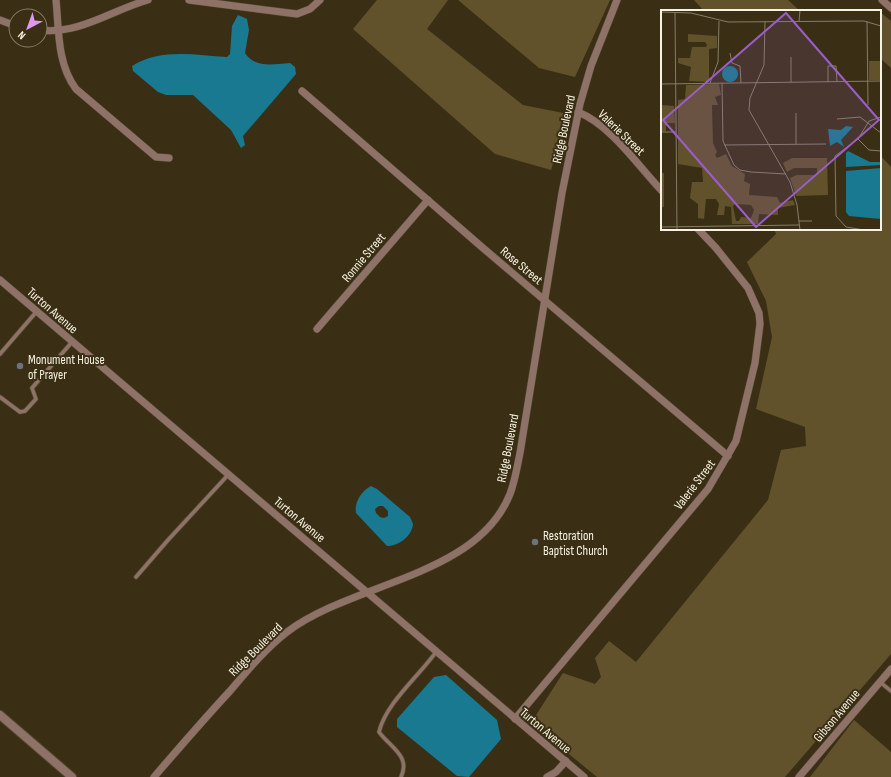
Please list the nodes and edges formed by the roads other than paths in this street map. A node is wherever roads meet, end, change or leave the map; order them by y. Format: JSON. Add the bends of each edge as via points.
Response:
{"nodes":[{"id":1,"x":56,"y":0,"type":"edge"},
{"id":2,"x":148,"y":0,"type":"edge"},
{"id":3,"x":189,"y":0,"type":"edge"},
{"id":4,"x":320,"y":0,"type":"edge"},
{"id":5,"x":617,"y":0,"type":"edge"},
{"id":6,"x":882,"y":0,"type":"edge"},
{"id":7,"x":891,"y":8,"type":"edge"},
{"id":8,"x":59,"y":29,"type":"junction"},
{"id":9,"x":48,"y":30,"type":"edge"},
{"id":10,"x":302,"y":91,"type":"dead end"},
{"id":11,"x":578,"y":112,"type":"junction"},
{"id":12,"x":169,"y":158,"type":"dead end"},
{"id":13,"x":661,"y":191,"type":"edge"},
{"id":14,"x":428,"y":200,"type":"junction"},
{"id":15,"x":699,"y":230,"type":"edge"},
{"id":16,"x":0,"y":280,"type":"edge"},
{"id":17,"x":545,"y":299,"type":"junction"},
{"id":18,"x":37,"y":311,"type":"junction"},
{"id":19,"x":317,"y":329,"type":"dead end"},
{"id":20,"x":72,"y":342,"type":"junction"},
{"id":21,"x":0,"y":354,"type":"edge"},
{"id":22,"x":0,"y":397,"type":"edge"},
{"id":23,"x":728,"y":456,"type":"junction"},
{"id":24,"x":228,"y":475,"type":"junction"},
{"id":25,"x":136,"y":577,"type":"dead end"},
{"id":26,"x":366,"y":592,"type":"junction"},
{"id":27,"x":436,"y":652,"type":"junction"},
{"id":28,"x":891,"y":669,"type":"edge"},
{"id":29,"x":880,"y":682,"type":"junction"},
{"id":30,"x":891,"y":691,"type":"edge"},
{"id":31,"x":0,"y":715,"type":"edge"},
{"id":32,"x":515,"y":719,"type":"junction"},
{"id":33,"x":566,"y":762,"type":"junction"},
{"id":34,"x":72,"y":777,"type":"edge"},
{"id":35,"x":154,"y":777,"type":"edge"},
{"id":36,"x":401,"y":777,"type":"edge"},
{"id":37,"x":547,"y":777,"type":"edge"},
{"id":38,"x":584,"y":777,"type":"edge"},
{"id":39,"x":800,"y":777,"type":"edge"}],
"edges":[{"from":1,"to":8,"type":"street"},
{"from":2,"to":8,"type":"street","via":[[130,5],[88,24]]},
{"from":3,"to":4,"type":"street","via":[[297,14],[310,9]]},
{"from":5,"to":11,"type":"street","name":"Ridge Boulevard","via":[[591,66]]},
{"from":6,"to":7,"type":"street"},
{"from":8,"to":9,"type":"street"},
{"from":8,"to":12,"type":"street","via":[[65,72],[76,88],[156,157]]},
{"from":10,"to":14,"type":"street","name":"Rose Street"},
{"from":11,"to":13,"type":"street","name":"Valerie Street","via":[[594,120],[606,131]]},
{"from":11,"to":17,"type":"street","name":"Ridge Boulevard"},
{"from":14,"to":17,"type":"street","name":"Rose Street"},
{"from":14,"to":19,"type":"street","name":"Ronnie Street"},
{"from":15,"to":23,"type":"street","name":"Valerie Street","via":[[748,288],[758,313],[759,334],[751,382],[736,441]]},
{"from":16,"to":18,"type":"street","name":"Turton Avenue"},
{"from":17,"to":23,"type":"street","name":"Rose Street"},
{"from":17,"to":26,"type":"street","name":"Ridge Boulevard","via":[[519,459],[510,494],[502,509],[481,535],[452,557]]},
{"from":18,"to":20,"type":"street","name":"Turton Avenue"},
{"from":18,"to":21,"type":"lane"},
{"from":20,"to":22,"type":"lane","via":[[32,388],[36,399],[25,411],[15,410]]},
{"from":20,"to":24,"type":"street","name":"Turton Avenue"},
{"from":23,"to":32,"type":"street","name":"Valerie Street","via":[[708,489]]},
{"from":24,"to":25,"type":"lane","via":[[162,545]]},
{"from":24,"to":26,"type":"street","name":"Turton Avenue"},
{"from":26,"to":27,"type":"street","name":"Turton Avenue"},
{"from":26,"to":35,"type":"street","name":"Ridge Boulevard","via":[[303,621],[275,642]]},
{"from":27,"to":32,"type":"street","name":"Turton Avenue"},
{"from":27,"to":36,"type":"lane","via":[[381,723],[379,732],[403,757]]},
{"from":28,"to":29,"type":"street","name":"Gibson Avenue"},
{"from":29,"to":30,"type":"lane"},
{"from":29,"to":39,"type":"street","name":"Gibson Avenue"},
{"from":31,"to":34,"type":"street"},
{"from":32,"to":33,"type":"street","name":"Turton Avenue"},
{"from":33,"to":37,"type":"street"},
{"from":33,"to":38,"type":"street","name":"Turton Avenue"}]}
